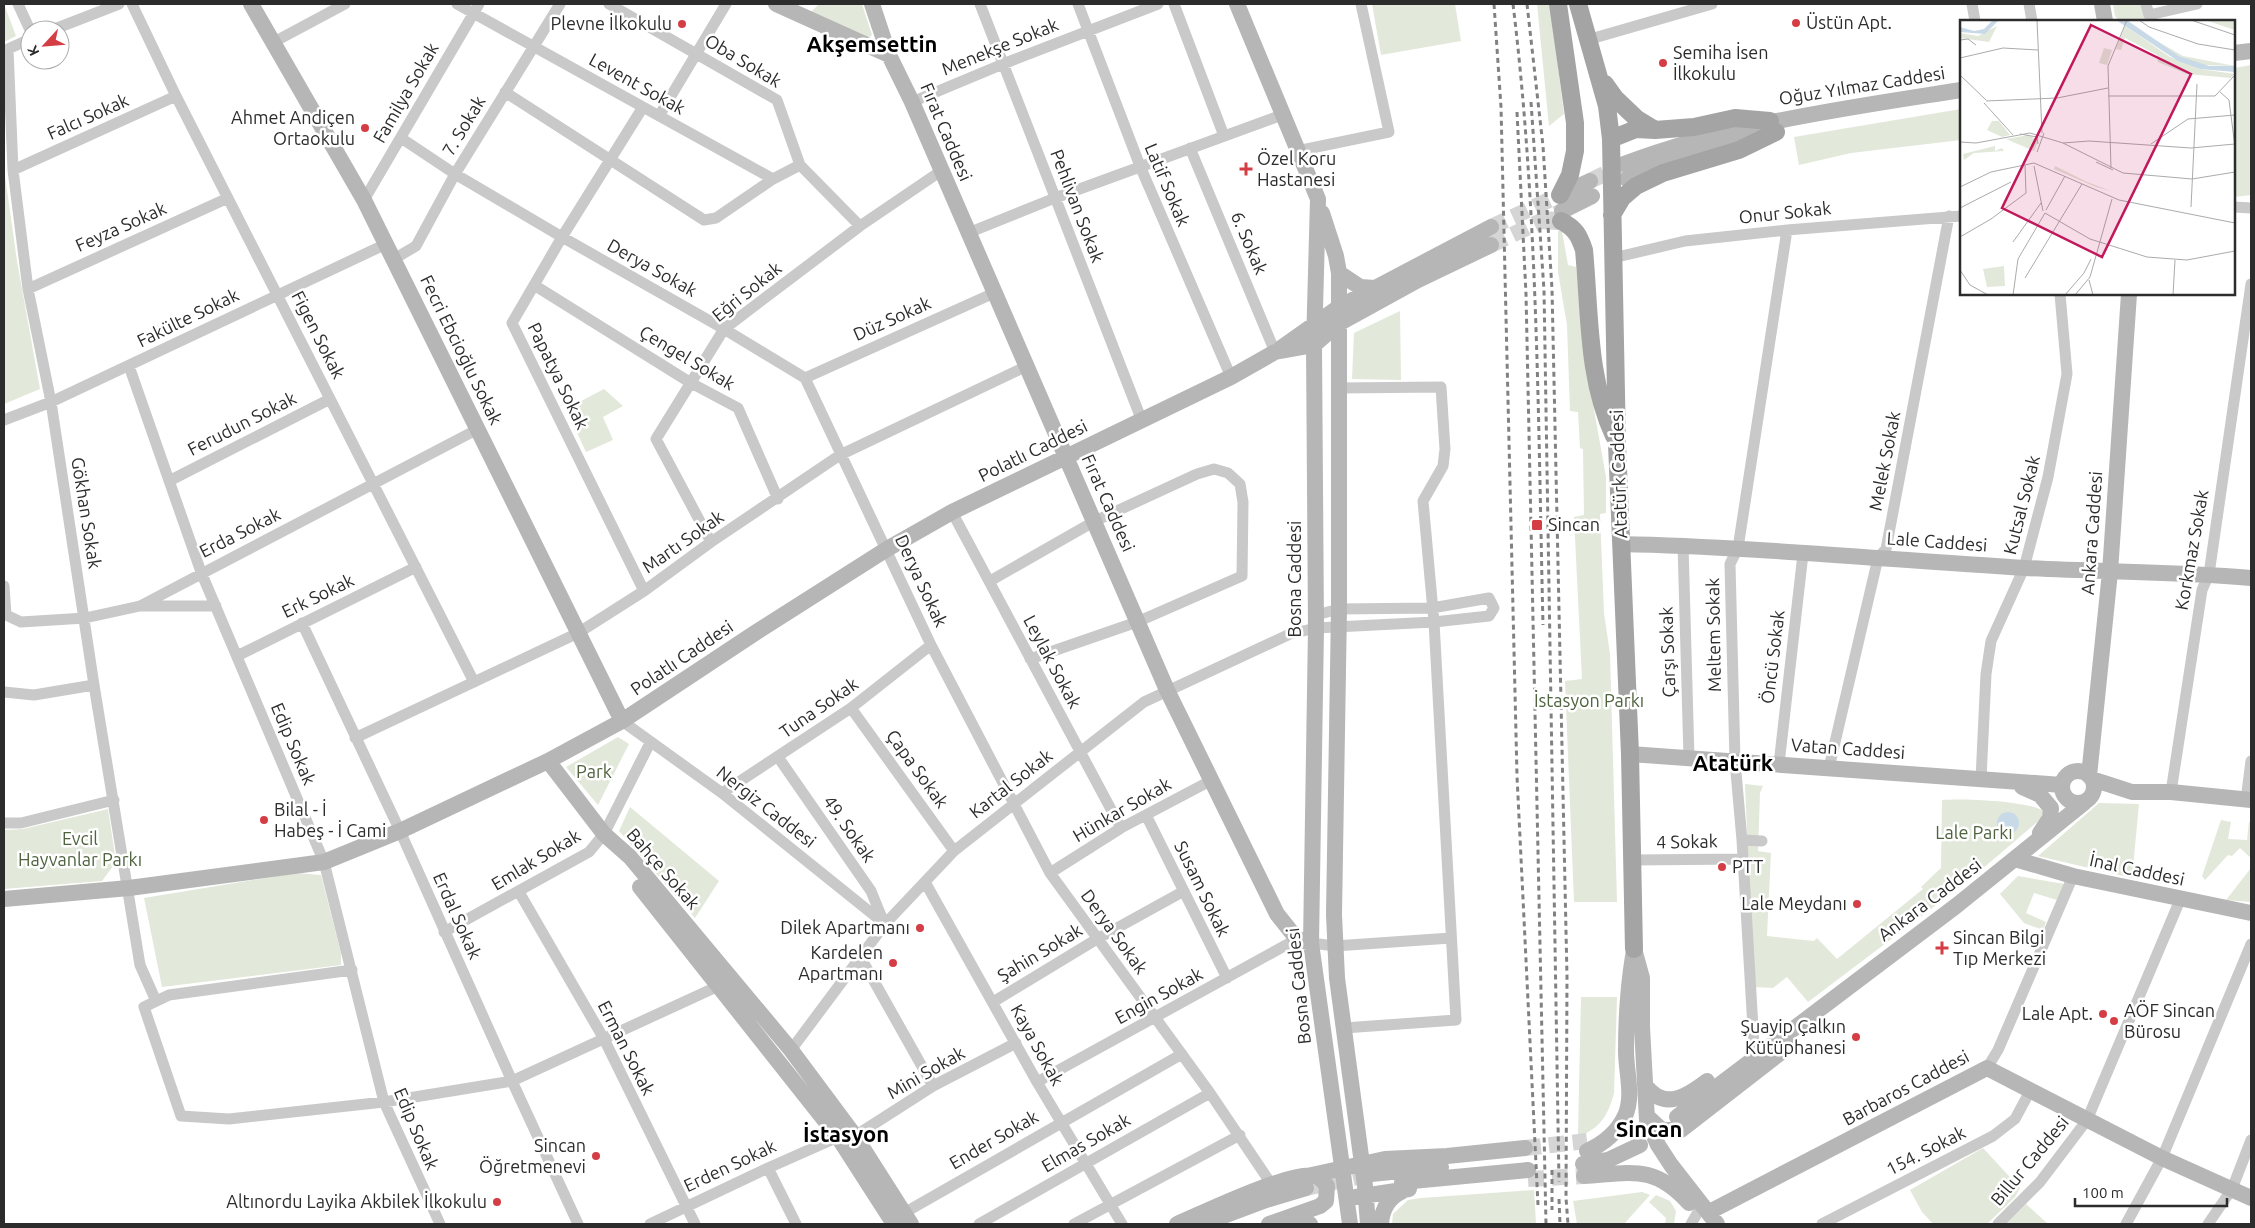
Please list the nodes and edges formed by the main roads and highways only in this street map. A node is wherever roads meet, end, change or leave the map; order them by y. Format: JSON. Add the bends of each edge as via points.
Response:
{"nodes":[{"id":1,"x":1558,"y":4,"type":"edge"},
{"id":2,"x":1578,"y":4,"type":"edge"},
{"id":3,"x":1598,"y":73,"type":"junction"},
{"id":4,"x":1655,"y":130,"type":"junction"},
{"id":5,"x":1611,"y":139,"type":"junction"},
{"id":6,"x":1612,"y":215,"type":"junction"},
{"id":7,"x":1617,"y":444,"type":"junction"},
{"id":8,"x":1634,"y":949,"type":"road end"}],
"edges":[{"from":1,"to":7,"type":"main road","via":[[1575,123],[1575,151],[1561,209],[1580,237],[1584,250],[1596,384],[1605,418]]},
{"from":2,"to":3,"type":"main road","name":"Atatürk Caddesi"},
{"from":3,"to":4,"type":"main road","via":[[1619,102]]},
{"from":3,"to":5,"type":"main road","name":"Atatürk Caddesi"},
{"from":4,"to":5,"type":"main road","via":[[1636,129]]},
{"from":4,"to":6,"type":"main road","via":[[1694,127],[1735,118],[1773,127],[1739,150],[1663,173],[1629,192]]},
{"from":5,"to":6,"type":"main road","name":"Atatürk Caddesi"},
{"from":6,"to":7,"type":"main road","name":"Atatürk Caddesi"},
{"from":7,"to":8,"type":"main road","name":"Atatürk Caddesi","via":[[1630,754]]}]}
